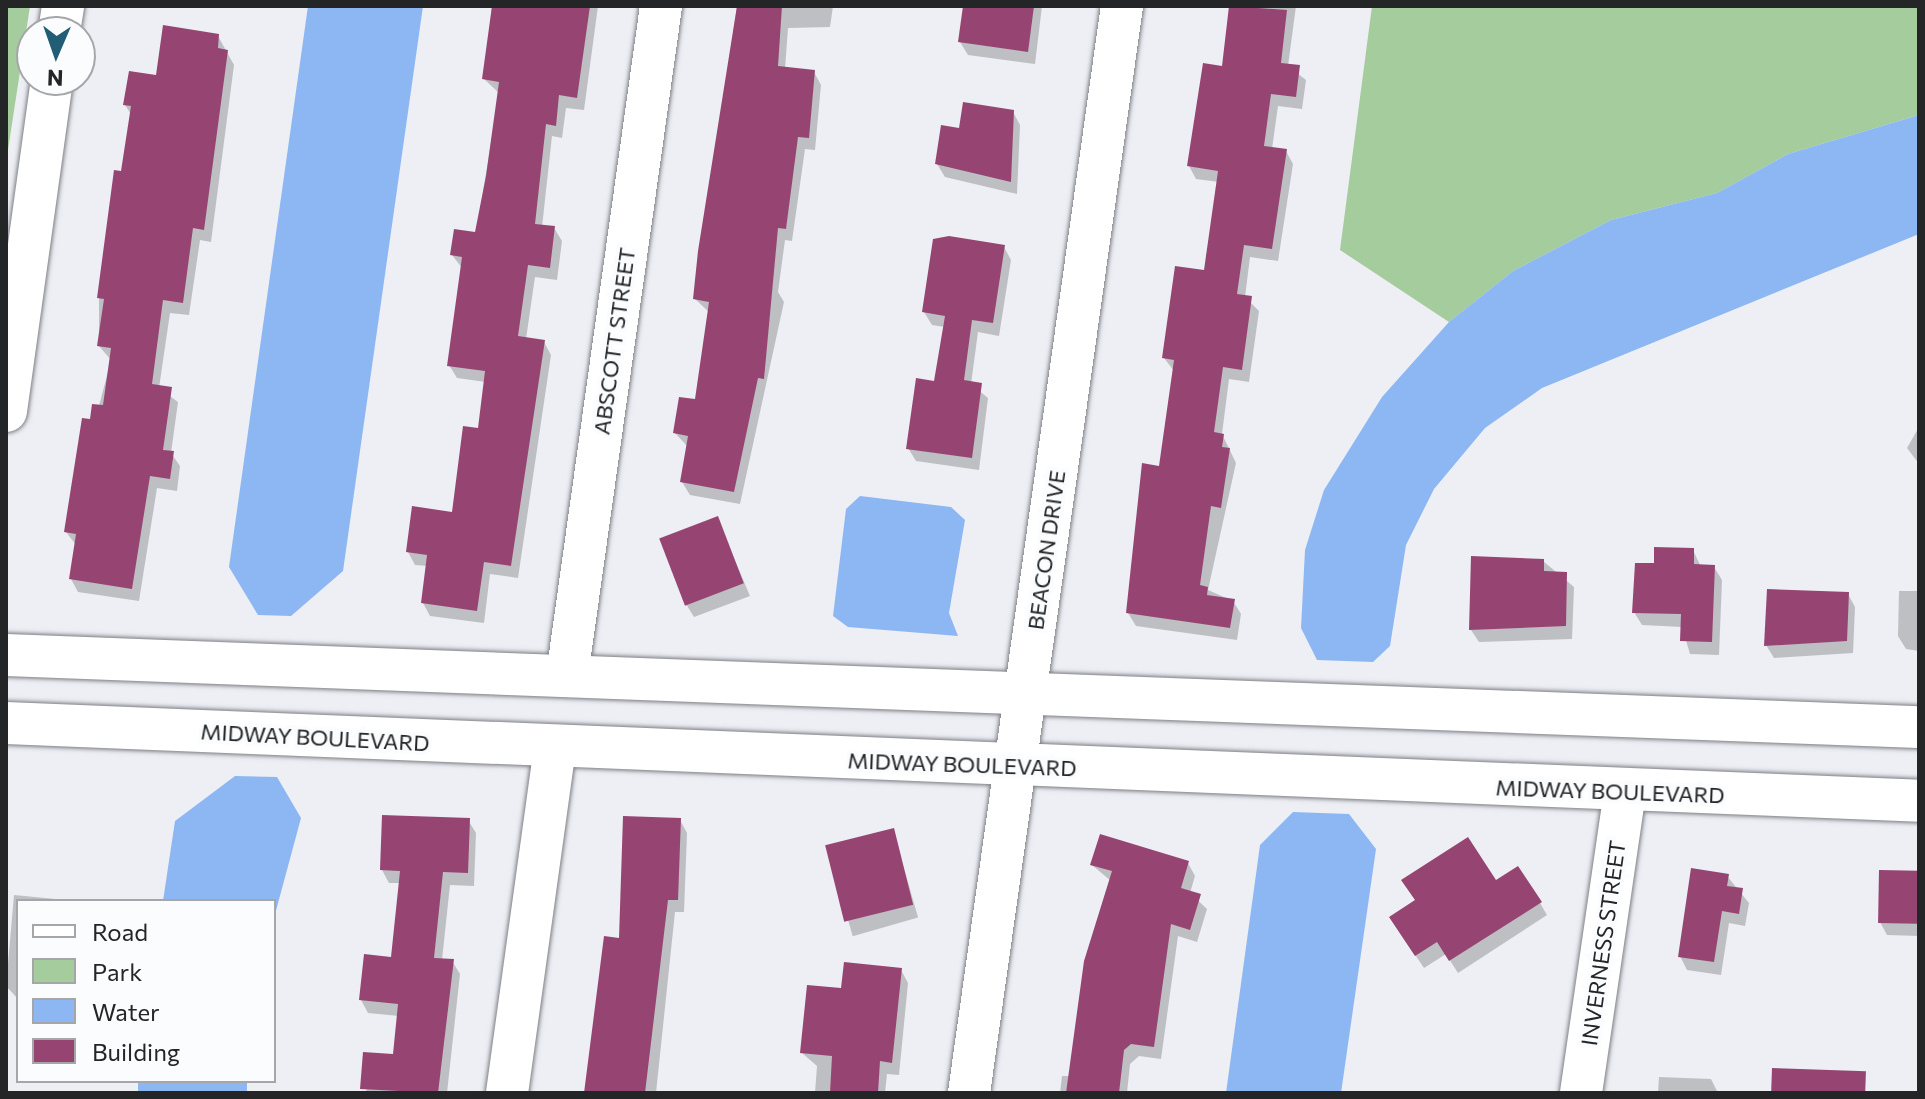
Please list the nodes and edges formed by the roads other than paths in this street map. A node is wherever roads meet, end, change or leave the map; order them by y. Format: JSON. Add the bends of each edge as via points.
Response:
{"nodes":[{"id":1,"x":661,"y":6,"type":"edge"},
{"id":2,"x":1122,"y":6,"type":"edge"},
{"id":3,"x":50,"y":96,"type":"edge"},
{"id":4,"x":6,"y":411,"type":"edge"},
{"id":5,"x":6,"y":655,"type":"edge"},
{"id":6,"x":567,"y":676,"type":"junction"},
{"id":7,"x":1025,"y":695,"type":"junction"},
{"id":8,"x":6,"y":723,"type":"edge"},
{"id":9,"x":1919,"y":727,"type":"edge"},
{"id":10,"x":555,"y":748,"type":"junction"},
{"id":11,"x":1015,"y":767,"type":"junction"},
{"id":12,"x":1625,"y":792,"type":"junction"},
{"id":13,"x":1919,"y":801,"type":"edge"},
{"id":14,"x":507,"y":1093,"type":"edge"},
{"id":15,"x":969,"y":1093,"type":"edge"},
{"id":16,"x":1581,"y":1093,"type":"edge"}],
"edges":[{"from":1,"to":6,"type":"street","name":"ABSCOTT STREET"},
{"from":2,"to":7,"type":"street","name":"BEACON DRIVE"},
{"from":3,"to":4,"type":"street"},
{"from":5,"to":6,"type":"street"},
{"from":6,"to":7,"type":"street"},
{"from":7,"to":9,"type":"street"},
{"from":7,"to":11,"type":"street","name":"BEACON DRIVE"},
{"from":8,"to":10,"type":"street","name":"MIDWAY BOULEVARD"},
{"from":10,"to":11,"type":"street","name":"MIDWAY BOULEVARD"},
{"from":10,"to":14,"type":"street"},
{"from":11,"to":12,"type":"street","name":"MIDWAY BOULEVARD"},
{"from":11,"to":15,"type":"street","name":"BEACON DRIVE"},
{"from":12,"to":13,"type":"street","name":"MIDWAY BOULEVARD"},
{"from":12,"to":16,"type":"street","name":"INVERNESS STREET"}]}
